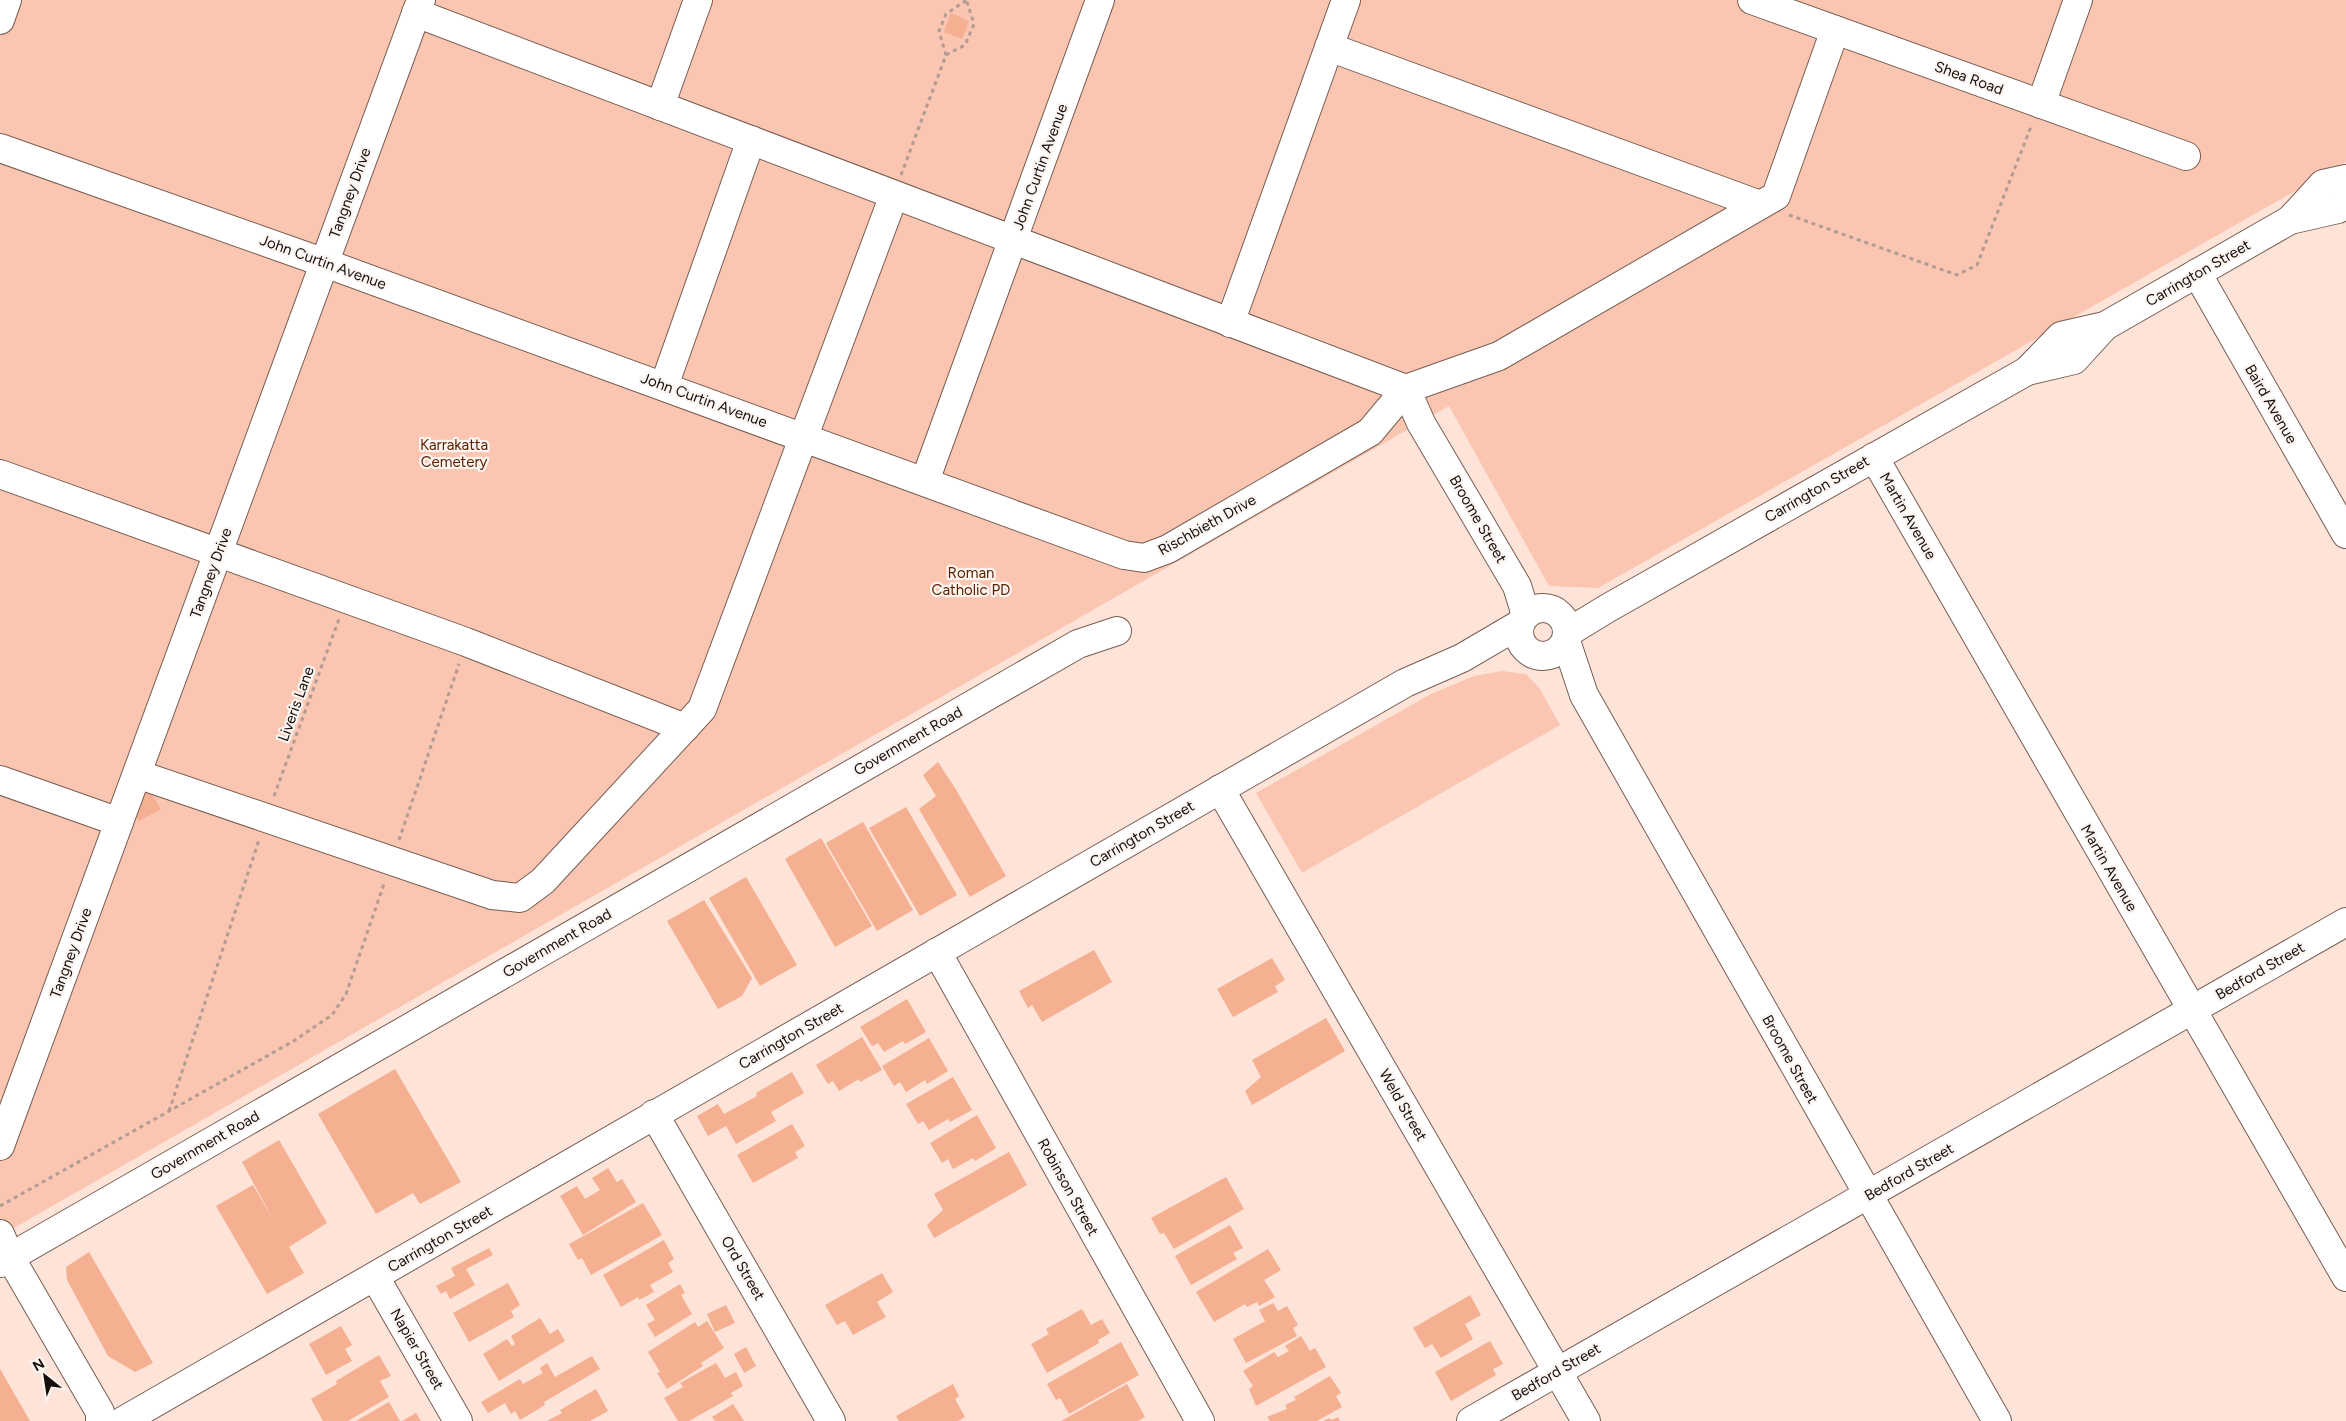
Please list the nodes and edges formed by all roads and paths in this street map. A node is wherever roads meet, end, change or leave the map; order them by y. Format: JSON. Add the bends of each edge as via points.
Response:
{"nodes":[{"id":1,"x":7,"y":0,"type":"edge"},
{"id":2,"x":698,"y":0,"type":"edge"},
{"id":3,"x":1100,"y":0,"type":"edge"},
{"id":4,"x":1346,"y":0,"type":"edge"},
{"id":5,"x":1752,"y":0,"type":"edge"},
{"id":6,"x":2078,"y":0,"type":"edge"},
{"id":7,"x":967,"y":1,"type":"edge"},
{"id":8,"x":419,"y":6,"type":"edge"},
{"id":9,"x":0,"y":20,"type":"edge"},
{"id":10,"x":1835,"y":30,"type":"junction"},
{"id":11,"x":1329,"y":47,"type":"junction"},
{"id":12,"x":946,"y":55,"type":"junction"},
{"id":13,"x":2041,"y":104,"type":"junction"},
{"id":14,"x":660,"y":106,"type":"junction"},
{"id":15,"x":751,"y":140,"type":"junction"},
{"id":16,"x":0,"y":148,"type":"edge"},
{"id":17,"x":2186,"y":156,"type":"dead end"},
{"id":18,"x":2346,"y":179,"type":"edge"},
{"id":19,"x":894,"y":195,"type":"junction"},
{"id":20,"x":2346,"y":200,"type":"edge"},
{"id":21,"x":1760,"y":205,"type":"junction"},
{"id":22,"x":2290,"y":220,"type":"junction"},
{"id":23,"x":1013,"y":240,"type":"junction"},
{"id":24,"x":325,"y":263,"type":"junction"},
{"id":25,"x":2196,"y":273,"type":"junction"},
{"id":26,"x":1230,"y":323,"type":"junction"},
{"id":27,"x":664,"y":386,"type":"junction"},
{"id":28,"x":1406,"y":389,"type":"junction"},
{"id":29,"x":803,"y":436,"type":"junction"},
{"id":30,"x":1874,"y":457,"type":"junction"},
{"id":31,"x":0,"y":474,"type":"edge"},
{"id":32,"x":925,"y":481,"type":"junction"},
{"id":33,"x":2346,"y":534,"type":"edge"},
{"id":34,"x":218,"y":553,"type":"junction"},
{"id":35,"x":347,"y":599,"type":"junction"},
{"id":36,"x":1117,"y":631,"type":"dead end"},
{"id":37,"x":1544,"y":631,"type":"junction"},
{"id":38,"x":466,"y":642,"type":"junction"},
{"id":39,"x":685,"y":728,"type":"junction"},
{"id":40,"x":137,"y":774,"type":"junction"},
{"id":41,"x":0,"y":780,"type":"edge"},
{"id":42,"x":1220,"y":789,"type":"junction"},
{"id":43,"x":266,"y":818,"type":"junction"},
{"id":44,"x":119,"y":822,"type":"junction"},
{"id":45,"x":392,"y":860,"type":"junction"},
{"id":46,"x":2346,"y":922,"type":"edge"},
{"id":47,"x":937,"y":952,"type":"junction"},
{"id":48,"x":2191,"y":1011,"type":"junction"},
{"id":49,"x":169,"y":1112,"type":"junction"},
{"id":50,"x":654,"y":1114,"type":"junction"},
{"id":51,"x":0,"y":1146,"type":"edge"},
{"id":52,"x":1867,"y":1196,"type":"junction"},
{"id":53,"x":0,"y":1206,"type":"edge"},
{"id":54,"x":3,"y":1251,"type":"edge"},
{"id":55,"x":375,"y":1277,"type":"junction"},
{"id":56,"x":2346,"y":1277,"type":"edge"},
{"id":57,"x":1558,"y":1371,"type":"junction"},
{"id":58,"x":100,"y":1421,"type":"edge"},
{"id":59,"x":123,"y":1421,"type":"edge"},
{"id":60,"x":458,"y":1421,"type":"edge"},
{"id":61,"x":831,"y":1421,"type":"edge"},
{"id":62,"x":1200,"y":1421,"type":"edge"},
{"id":63,"x":1471,"y":1421,"type":"edge"},
{"id":64,"x":1586,"y":1421,"type":"edge"},
{"id":65,"x":1997,"y":1421,"type":"edge"}],
"edges":[{"from":1,"to":9,"type":"street"},
{"from":2,"to":14,"type":"street"},
{"from":3,"to":23,"type":"street","name":"John Curtin Avenue"},
{"from":4,"to":11,"type":"street"},
{"from":5,"to":10,"type":"street","name":"Shea Road"},
{"from":6,"to":13,"type":"street"},
{"from":7,"to":12,"type":"path","via":[[946,14],[939,31]]},
{"from":7,"to":12,"type":"path","via":[[974,24],[965,45]]},
{"from":8,"to":14,"type":"street"},
{"from":8,"to":24,"type":"street","name":"Tangney Drive"},
{"from":10,"to":13,"type":"street","name":"Shea Road"},
{"from":10,"to":21,"type":"street","via":[[1776,196]]},
{"from":11,"to":21,"type":"street"},
{"from":11,"to":26,"type":"street"},
{"from":12,"to":19,"type":"path"},
{"from":13,"to":17,"type":"street","name":"Shea Road"},
{"from":13,"to":21,"type":"path","via":[[1977,266],[1957,274]]},
{"from":14,"to":15,"type":"street"},
{"from":15,"to":19,"type":"street"},
{"from":15,"to":27,"type":"street"},
{"from":16,"to":24,"type":"street","name":"John Curtin Avenue"},
{"from":18,"to":22,"type":"street","name":"Carrington Street","via":[[2323,184]]},
{"from":19,"to":23,"type":"street"},
{"from":19,"to":29,"type":"street"},
{"from":20,"to":22,"type":"street","name":"Carrington Street","via":[[2338,209]]},
{"from":21,"to":28,"type":"street","via":[[1499,356]]},
{"from":22,"to":25,"type":"street","name":"Carrington Street"},
{"from":23,"to":26,"type":"street"},
{"from":23,"to":32,"type":"street","name":"John Curtin Avenue"},
{"from":24,"to":27,"type":"street","name":"John Curtin Avenue"},
{"from":24,"to":34,"type":"street","name":"Tangney Drive"},
{"from":25,"to":30,"type":"street","name":"Carrington Street","via":[[2105,326],[2061,336],[2027,370]]},
{"from":25,"to":33,"type":"street","name":"Baird Avenue"},
{"from":26,"to":28,"type":"street"},
{"from":27,"to":29,"type":"street","name":"John Curtin Avenue"},
{"from":28,"to":32,"type":"street","name":"Rischbieth Drive","via":[[1370,432],[1168,548],[1144,558],[1124,555]]},
{"from":28,"to":37,"type":"street","name":"Broome Street","via":[[1421,423]]},
{"from":29,"to":32,"type":"street","name":"John Curtin Avenue"},
{"from":29,"to":39,"type":"street","via":[[702,709]]},
{"from":30,"to":37,"type":"street","name":"Carrington Street","via":[[1608,608]]},
{"from":30,"to":48,"type":"street","name":"Martin Avenue"},
{"from":31,"to":34,"type":"street"},
{"from":34,"to":35,"type":"street"},
{"from":34,"to":40,"type":"street","name":"Tangney Drive"},
{"from":35,"to":38,"type":"street"},
{"from":35,"to":43,"type":"path","name":"Liveris Lane"},
{"from":36,"to":54,"type":"street","name":"Government Road","via":[[1078,644]]},
{"from":37,"to":42,"type":"street","name":"Carrington Street","via":[[1462,658],[1405,683]]},
{"from":37,"to":52,"type":"street","name":"Broome Street","via":[[1584,695]]},
{"from":38,"to":39,"type":"street"},
{"from":38,"to":45,"type":"path"},
{"from":39,"to":45,"type":"street","via":[[543,881],[520,898],[492,895]]},
{"from":40,"to":43,"type":"street"},
{"from":40,"to":44,"type":"street","name":"Tangney Drive"},
{"from":41,"to":44,"type":"street"},
{"from":42,"to":47,"type":"street","name":"Carrington Street"},
{"from":42,"to":57,"type":"street","name":"Weld Street"},
{"from":43,"to":45,"type":"street"},
{"from":43,"to":49,"type":"path","name":"Liveris Lane"},
{"from":44,"to":51,"type":"street","name":"Tangney Drive"},
{"from":45,"to":49,"type":"path","via":[[346,994],[332,1015],[292,1042]]},
{"from":46,"to":48,"type":"street","name":"Bedford Street"},
{"from":47,"to":50,"type":"street","name":"Carrington Street"},
{"from":47,"to":62,"type":"street","name":"Robinson Street"},
{"from":48,"to":52,"type":"street","name":"Bedford Street"},
{"from":48,"to":56,"type":"street","name":"Martin Avenue"},
{"from":49,"to":53,"type":"path"},
{"from":50,"to":55,"type":"street","name":"Carrington Street"},
{"from":50,"to":61,"type":"street","name":"Ord Street"},
{"from":52,"to":57,"type":"street","name":"Bedford Street"},
{"from":52,"to":65,"type":"street","name":"Broome Street"},
{"from":54,"to":58,"type":"street","via":[[100,1412]]},
{"from":55,"to":59,"type":"street","name":"Carrington Street"},
{"from":55,"to":60,"type":"street","name":"Napier Street"},
{"from":57,"to":63,"type":"street","name":"Bedford Street"},
{"from":57,"to":64,"type":"street","name":"Weld Street"}]}
